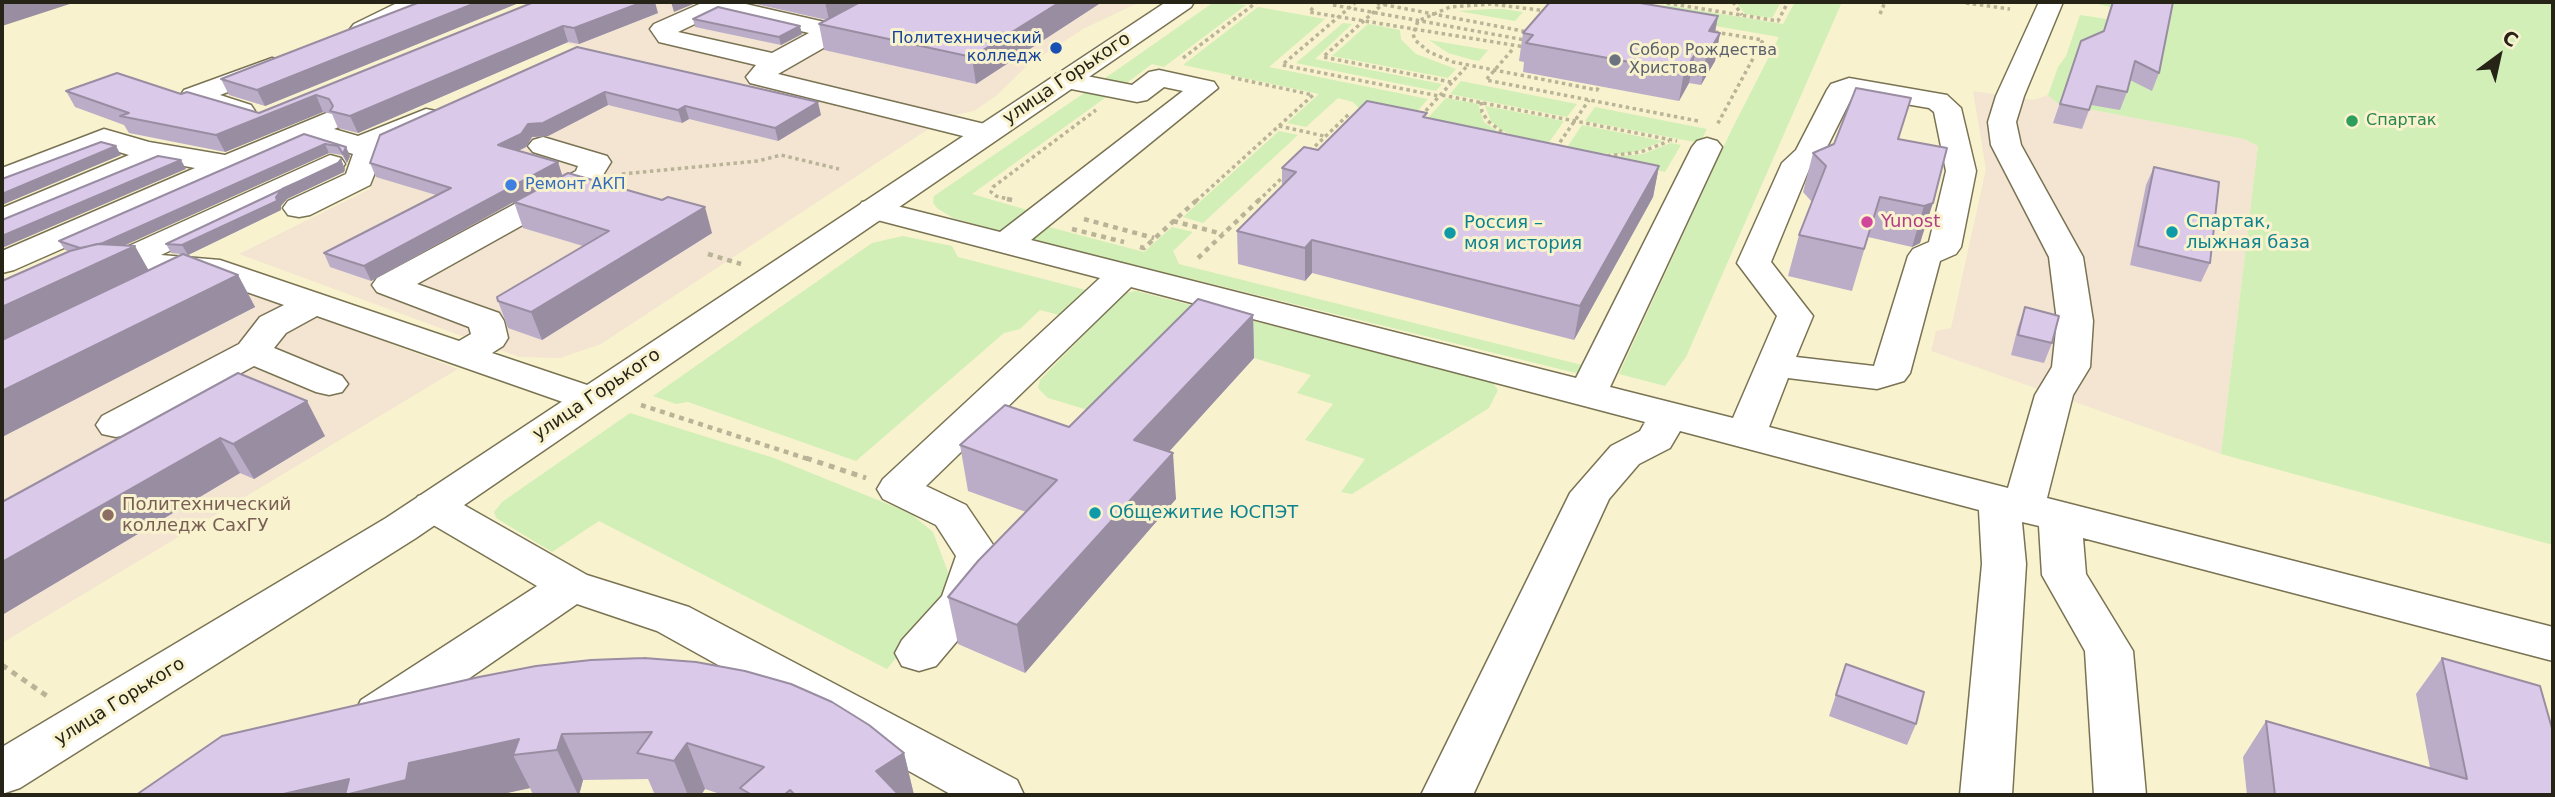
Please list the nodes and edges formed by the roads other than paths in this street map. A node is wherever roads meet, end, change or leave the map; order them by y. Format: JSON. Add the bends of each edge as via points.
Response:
{"nodes":[{"id":1,"x":418,"y":2,"type":"edge"},
{"id":2,"x":886,"y":2,"type":"edge"},
{"id":3,"x":1182,"y":2,"type":"edge"},
{"id":4,"x":2051,"y":2,"type":"edge"},
{"id":5,"x":719,"y":3,"type":"edge"},
{"id":6,"x":832,"y":31,"type":"junction"},
{"id":7,"x":337,"y":41,"type":"edge"},
{"id":8,"x":298,"y":56,"type":"edge"},
{"id":9,"x":775,"y":62,"type":"junction"},
{"id":10,"x":1066,"y":80,"type":"junction"},
{"id":11,"x":410,"y":86,"type":"edge"},
{"id":12,"x":446,"y":107,"type":"edge"},
{"id":13,"x":266,"y":119,"type":"edge"},
{"id":14,"x":307,"y":131,"type":"junction"},
{"id":15,"x":987,"y":133,"type":"junction"},
{"id":16,"x":360,"y":146,"type":"junction"},
{"id":17,"x":542,"y":146,"type":"dead end"},
{"id":18,"x":1707,"y":147,"type":"road end"},
{"id":19,"x":160,"y":152,"type":"junction"},
{"id":20,"x":330,"y":164,"type":"edge"},
{"id":21,"x":229,"y":165,"type":"junction"},
{"id":22,"x":2,"y":179,"type":"edge"},
{"id":23,"x":873,"y":209,"type":"junction"},
{"id":24,"x":295,"y":210,"type":"dead end"},
{"id":25,"x":2,"y":219,"type":"edge"},
{"id":26,"x":1006,"y":243,"type":"junction"},
{"id":27,"x":2,"y":263,"type":"edge"},
{"id":28,"x":116,"y":264,"type":"junction"},
{"id":29,"x":208,"y":267,"type":"junction"},
{"id":30,"x":1125,"y":274,"type":"junction"},
{"id":31,"x":55,"y":278,"type":"junction"},
{"id":32,"x":148,"y":297,"type":"edge"},
{"id":33,"x":2,"y":304,"type":"edge"},
{"id":34,"x":313,"y":304,"type":"junction"},
{"id":35,"x":252,"y":352,"type":"junction"},
{"id":36,"x":463,"y":355,"type":"junction"},
{"id":37,"x":1774,"y":365,"type":"junction"},
{"id":38,"x":328,"y":384,"type":"dead end"},
{"id":39,"x":1588,"y":393,"type":"junction"},
{"id":40,"x":612,"y":401,"type":"junction"},
{"id":41,"x":1669,"y":414,"type":"junction"},
{"id":42,"x":116,"y":425,"type":"dead end"},
{"id":43,"x":1746,"y":434,"type":"junction"},
{"id":44,"x":433,"y":506,"type":"junction"},
{"id":45,"x":2028,"y":506,"type":"junction"},
{"id":46,"x":571,"y":586,"type":"junction"},
{"id":47,"x":2546,"y":649,"type":"edge"},
{"id":48,"x":919,"y":653,"type":"dead end"},
{"id":49,"x":379,"y":714,"type":"edge"},
{"id":50,"x":2,"y":773,"type":"edge"},
{"id":51,"x":998,"y":795,"type":"edge"},
{"id":52,"x":1447,"y":795,"type":"edge"},
{"id":53,"x":1986,"y":795,"type":"edge"},
{"id":54,"x":2120,"y":795,"type":"edge"}],
"edges":[{"from":1,"to":7,"type":"main road"},
{"from":2,"to":6,"type":"main road"},
{"from":3,"to":10,"type":"main road","name":"улица Горького"},
{"from":4,"to":45,"type":"main road","via":[[2002,122],[2006,145],[2066,257],[2075,321],[2071,367],[2054,395]]},
{"from":5,"to":6,"type":"main road"},
{"from":5,"to":9,"type":"main road","via":[[663,29],[668,37]]},
{"from":6,"to":9,"type":"main road"},
{"from":8,"to":13,"type":"main road","via":[[194,96]]},
{"from":9,"to":15,"type":"main road","via":[[759,77]]},
{"from":10,"to":15,"type":"main road","name":"улица Горького"},
{"from":10,"to":26,"type":"main road","via":[[1137,94],[1159,78],[1204,88]]},
{"from":11,"to":14,"type":"main road"},
{"from":12,"to":16,"type":"main road"},
{"from":14,"to":16,"type":"main road"},
{"from":14,"to":21,"type":"main road"},
{"from":15,"to":23,"type":"main road","name":"улица Горького"},
{"from":16,"to":24,"type":"main road","via":[[369,150],[359,179]]},
{"from":17,"to":36,"type":"main road","via":[[596,162],[587,177],[389,285],[486,321],[490,338]]},
{"from":18,"to":39,"type":"main road"},
{"from":19,"to":21,"type":"main road"},
{"from":19,"to":22,"type":"main road","via":[[104,138]]},
{"from":19,"to":25,"type":"main road"},
{"from":20,"to":28,"type":"main road"},
{"from":21,"to":27,"type":"main road"},
{"from":23,"to":26,"type":"main road"},
{"from":23,"to":40,"type":"main road","name":"улица Горького"},
{"from":26,"to":30,"type":"main road"},
{"from":27,"to":31,"type":"main road"},
{"from":28,"to":29,"type":"main road"},
{"from":28,"to":31,"type":"main road"},
{"from":29,"to":32,"type":"main road"},
{"from":29,"to":34,"type":"main road"},
{"from":30,"to":39,"type":"main road"},
{"from":30,"to":48,"type":"main road","via":[[898,489],[951,515],[978,555],[963,603]]},
{"from":31,"to":33,"type":"main road"},
{"from":34,"to":35,"type":"main road","via":[[273,325]]},
{"from":34,"to":36,"type":"main road"},
{"from":35,"to":38,"type":"main road"},
{"from":35,"to":42,"type":"main road"},
{"from":36,"to":40,"type":"main road"},
{"from":37,"to":37,"type":"main road","via":[[1877,378],[1891,373],[1925,256],[1944,247],[1961,171],[1947,108],[1937,101],[1849,86],[1841,90],[1808,155],[1797,163],[1754,263],[1794,316]]},
{"from":37,"to":43,"type":"main road"},
{"from":39,"to":41,"type":"main road"},
{"from":40,"to":44,"type":"main road","name":"улица Горького"},
{"from":41,"to":43,"type":"main road"},
{"from":41,"to":52,"type":"main road","via":[[1656,439],[1625,455],[1591,494]]},
{"from":43,"to":45,"type":"main road"},
{"from":44,"to":46,"type":"main road"},
{"from":44,"to":50,"type":"main road","name":"улица Горького"},
{"from":45,"to":47,"type":"main road"},
{"from":45,"to":53,"type":"main road","via":[[2004,564]]},
{"from":45,"to":54,"type":"main road","via":[[2109,651]]},
{"from":46,"to":49,"type":"main road"},
{"from":46,"to":51,"type":"main road","via":[[673,619]]}]}
